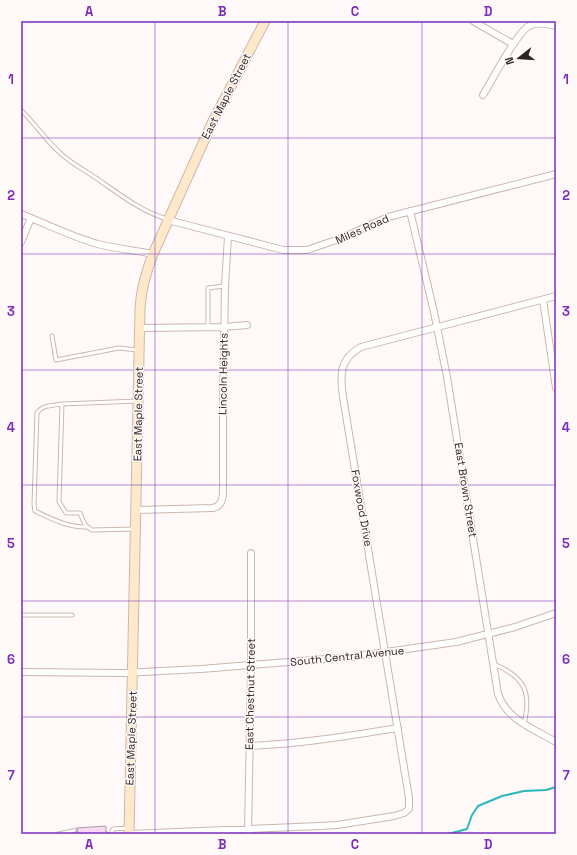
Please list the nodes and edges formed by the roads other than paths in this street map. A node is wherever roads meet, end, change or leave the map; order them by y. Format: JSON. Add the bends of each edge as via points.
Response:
{"nodes":[{"id":1,"x":265,"y":21,"type":"edge"},
{"id":2,"x":473,"y":21,"type":"edge"},
{"id":3,"x":556,"y":26,"type":"edge"},
{"id":4,"x":513,"y":44,"type":"junction"},
{"id":5,"x":483,"y":96,"type":"dead end"},
{"id":6,"x":21,"y":110,"type":"edge"},
{"id":7,"x":556,"y":174,"type":"edge"},
{"id":8,"x":410,"y":211,"type":"junction"},
{"id":9,"x":21,"y":214,"type":"edge"},
{"id":10,"x":31,"y":218,"type":"junction"},
{"id":11,"x":168,"y":220,"type":"junction"},
{"id":12,"x":228,"y":236,"type":"junction"},
{"id":13,"x":21,"y":242,"type":"edge"},
{"id":14,"x":153,"y":254,"type":"junction"},
{"id":15,"x":225,"y":286,"type":"junction"},
{"id":16,"x":556,"y":296,"type":"edge"},
{"id":17,"x":543,"y":300,"type":"junction"},
{"id":18,"x":247,"y":325,"type":"dead end"},
{"id":19,"x":208,"y":326,"type":"junction"},
{"id":20,"x":224,"y":327,"type":"junction"},
{"id":21,"x":140,"y":328,"type":"junction"},
{"id":22,"x":437,"y":328,"type":"junction"},
{"id":23,"x":52,"y":336,"type":"dead end"},
{"id":24,"x":140,"y":351,"type":"junction"},
{"id":25,"x":556,"y":388,"type":"edge"},
{"id":26,"x":139,"y":401,"type":"junction"},
{"id":27,"x":62,"y":404,"type":"junction"},
{"id":28,"x":136,"y":510,"type":"junction"},
{"id":29,"x":88,"y":527,"type":"junction"},
{"id":30,"x":136,"y":529,"type":"junction"},
{"id":31,"x":252,"y":554,"type":"dead end"},
{"id":32,"x":556,"y":613,"type":"edge"},
{"id":33,"x":21,"y":615,"type":"edge"},
{"id":34,"x":72,"y":615,"type":"dead end"},
{"id":35,"x":488,"y":634,"type":"junction"},
{"id":36,"x":386,"y":653,"type":"junction"},
{"id":37,"x":493,"y":664,"type":"junction"},
{"id":38,"x":251,"y":666,"type":"junction"},
{"id":39,"x":21,"y":672,"type":"edge"},
{"id":40,"x":133,"y":673,"type":"junction"},
{"id":41,"x":524,"y":724,"type":"junction"},
{"id":42,"x":398,"y":728,"type":"junction"},
{"id":43,"x":556,"y":742,"type":"edge"},
{"id":44,"x":249,"y":746,"type":"junction"},
{"id":45,"x":79,"y":830,"type":"edge"},
{"id":46,"x":248,"y":831,"type":"edge"},
{"id":47,"x":129,"y":832,"type":"edge"},
{"id":48,"x":58,"y":834,"type":"edge"},
{"id":49,"x":111,"y":834,"type":"edge"}],
"edges":[{"from":1,"to":11,"type":"main road","name":"East Maple Street","via":[[215,117]]},
{"from":2,"to":4,"type":"street"},
{"from":3,"to":4,"type":"street","via":[[529,26]]},
{"from":4,"to":5,"type":"street"},
{"from":6,"to":11,"type":"lane","via":[[61,154],[126,199],[153,215]]},
{"from":7,"to":8,"type":"street","name":"Miles Road"},
{"from":8,"to":12,"type":"street","name":"Miles Road","via":[[378,220],[342,238],[307,250],[283,250]]},
{"from":8,"to":22,"type":"street","name":"East Brown Street"},
{"from":9,"to":10,"type":"street"},
{"from":10,"to":13,"type":"street"},
{"from":10,"to":14,"type":"street","via":[[91,242]]},
{"from":11,"to":12,"type":"street","name":"Miles Road"},
{"from":11,"to":14,"type":"main road","name":"East Maple Street"},
{"from":12,"to":15,"type":"street","name":"Lincoln Heights"},
{"from":14,"to":21,"type":"main road","name":"East Maple Street","via":[[142,287]]},
{"from":15,"to":19,"type":"lane","via":[[208,288]]},
{"from":15,"to":20,"type":"street","name":"Lincoln Heights"},
{"from":16,"to":17,"type":"street","name":"Foxwood Drive"},
{"from":17,"to":22,"type":"street","name":"Foxwood Drive"},
{"from":17,"to":25,"type":"street"},
{"from":18,"to":20,"type":"street"},
{"from":19,"to":20,"type":"street"},
{"from":19,"to":21,"type":"street"},
{"from":20,"to":28,"type":"street","name":"Lincoln Heights","via":[[223,494],[220,505],[213,508]]},
{"from":21,"to":24,"type":"main road","name":"East Maple Street"},
{"from":22,"to":35,"type":"street","name":"East Brown Street"},
{"from":22,"to":36,"type":"street","name":"Foxwood Drive","via":[[361,347],[349,356],[341,374]]},
{"from":23,"to":24,"type":"lane","via":[[56,360],[119,348]]},
{"from":24,"to":26,"type":"main road","name":"East Maple Street"},
{"from":26,"to":27,"type":"lane"},
{"from":26,"to":28,"type":"main road","name":"East Maple Street"},
{"from":27,"to":29,"type":"lane","via":[[59,502],[66,513],[80,513]]},
{"from":27,"to":29,"type":"lane","via":[[46,406],[37,413],[35,510],[51,519],[78,527]]},
{"from":28,"to":30,"type":"main road","name":"East Maple Street"},
{"from":29,"to":30,"type":"lane","via":[[92,530]]},
{"from":30,"to":40,"type":"main road","name":"East Maple Street"},
{"from":31,"to":38,"type":"street","name":"East Chestnut Street"},
{"from":32,"to":35,"type":"street","name":"South Central Avenue"},
{"from":33,"to":34,"type":"lane"},
{"from":35,"to":36,"type":"street","name":"South Central Avenue","via":[[456,642]]},
{"from":35,"to":37,"type":"street","name":"East Brown Street"},
{"from":36,"to":38,"type":"street","name":"South Central Avenue"},
{"from":36,"to":42,"type":"street","name":"Foxwood Drive"},
{"from":37,"to":41,"type":"street","name":"East Brown Street","via":[[501,701],[510,713]]},
{"from":37,"to":41,"type":"lane","via":[[508,670],[523,686],[528,708]]},
{"from":38,"to":40,"type":"street","name":"South Central Avenue"},
{"from":38,"to":44,"type":"street","name":"East Chestnut Street"},
{"from":39,"to":40,"type":"street","name":"South Central Avenue"},
{"from":40,"to":47,"type":"main road","name":"East Maple Street"},
{"from":41,"to":43,"type":"street","name":"East Brown Street"},
{"from":42,"to":44,"type":"street","via":[[318,741]]},
{"from":42,"to":46,"type":"street","name":"Foxwood Drive","via":[[409,798],[407,811],[394,816],[337,825]]},
{"from":44,"to":46,"type":"street","name":"East Chestnut Street"},
{"from":45,"to":48,"type":"lane"},
{"from":46,"to":47,"type":"street"},
{"from":47,"to":49,"type":"lane","via":[[115,828]]}]}
